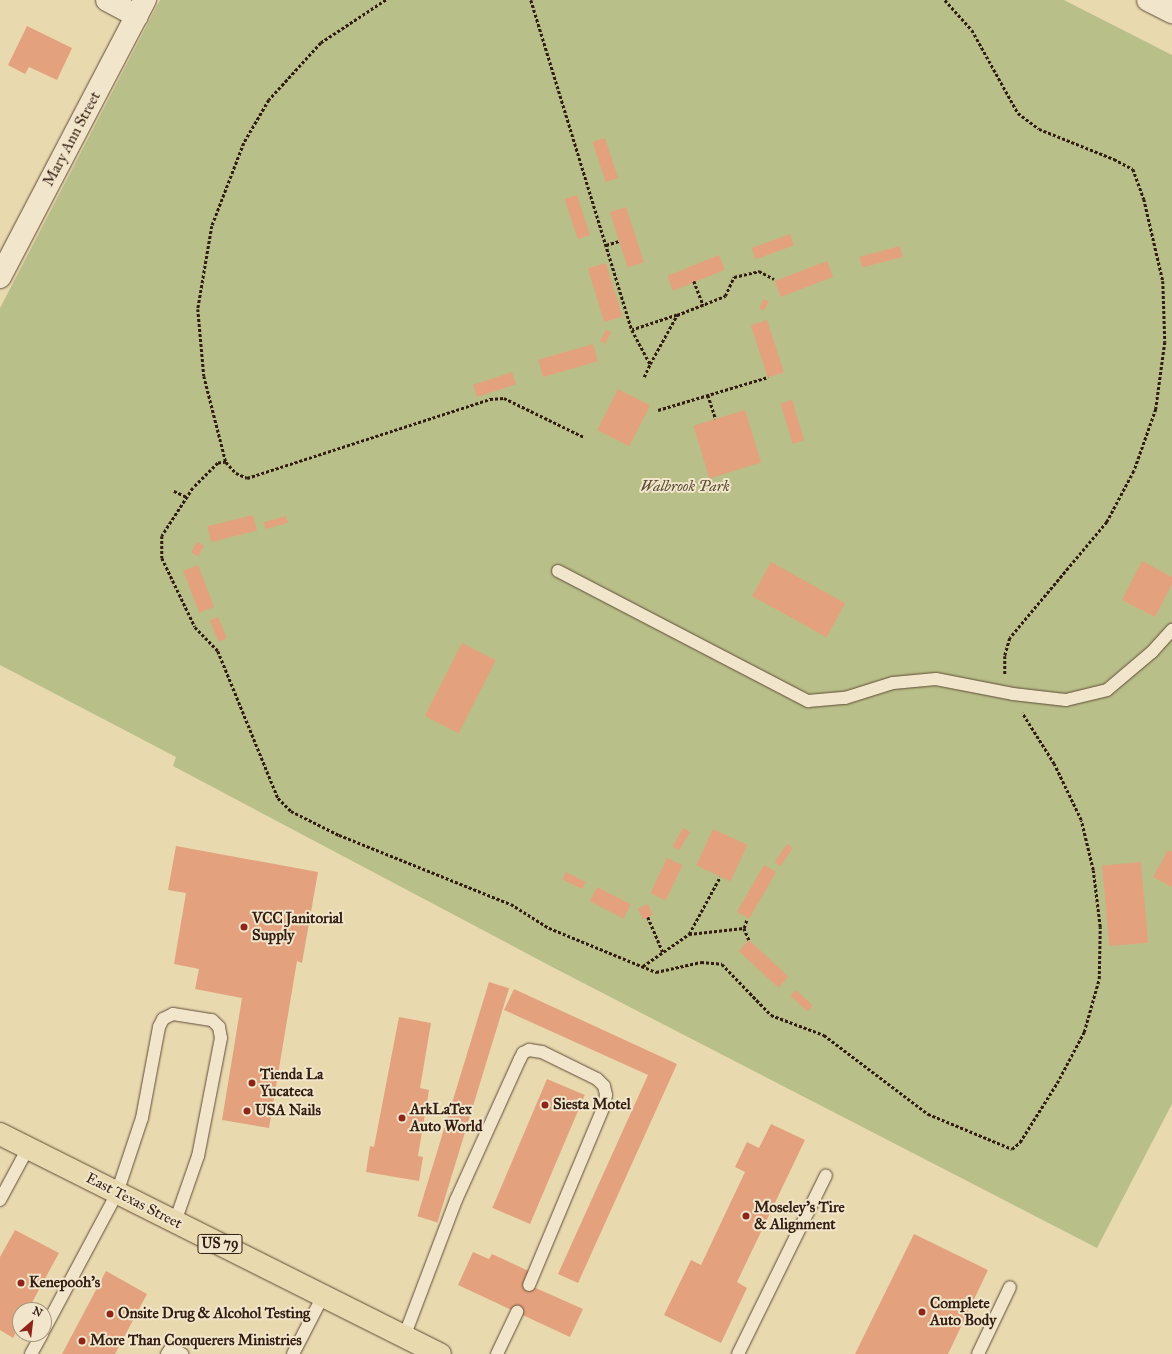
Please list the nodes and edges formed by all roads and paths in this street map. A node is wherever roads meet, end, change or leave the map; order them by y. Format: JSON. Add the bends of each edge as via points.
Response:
{"nodes":[{"id":1,"x":107,"y":0,"type":"edge"},
{"id":2,"x":531,"y":0,"type":"edge"},
{"id":3,"x":945,"y":0,"type":"edge"},
{"id":4,"x":1148,"y":0,"type":"edge"},
{"id":5,"x":141,"y":8,"type":"edge"},
{"id":6,"x":1172,"y":12,"type":"edge"},
{"id":7,"x":1018,"y":114,"type":"dead end"},
{"id":8,"x":619,"y":241,"type":"dead end"},
{"id":9,"x":606,"y":245,"type":"junction"},
{"id":10,"x":0,"y":277,"type":"edge"},
{"id":11,"x":774,"y":279,"type":"dead end"},
{"id":12,"x":694,"y":281,"type":"dead end"},
{"id":13,"x":703,"y":305,"type":"junction"},
{"id":14,"x":677,"y":315,"type":"junction"},
{"id":15,"x":632,"y":330,"type":"junction"},
{"id":16,"x":650,"y":364,"type":"junction"},
{"id":17,"x":644,"y":377,"type":"dead end"},
{"id":18,"x":768,"y":377,"type":"dead end"},
{"id":19,"x":708,"y":395,"type":"junction"},
{"id":20,"x":658,"y":410,"type":"dead end"},
{"id":21,"x":716,"y":419,"type":"dead end"},
{"id":22,"x":584,"y":437,"type":"dead end"},
{"id":23,"x":226,"y":462,"type":"dead end"},
{"id":24,"x":174,"y":491,"type":"dead end"},
{"id":25,"x":187,"y":497,"type":"dead end"},
{"id":26,"x":558,"y":571,"type":"dead end"},
{"id":27,"x":1172,"y":630,"type":"edge"},
{"id":28,"x":720,"y":877,"type":"dead end"},
{"id":29,"x":648,"y":918,"type":"dead end"},
{"id":30,"x":747,"y":919,"type":"dead end"},
{"id":31,"x":744,"y":928,"type":"junction"},
{"id":32,"x":689,"y":934,"type":"junction"},
{"id":33,"x":748,"y":940,"type":"dead end"},
{"id":34,"x":663,"y":952,"type":"junction"},
{"id":35,"x":642,"y":966,"type":"dead end"},
{"id":36,"x":0,"y":1134,"type":"edge"},
{"id":37,"x":28,"y":1148,"type":"junction"},
{"id":38,"x":826,"y":1175,"type":"dead end"},
{"id":39,"x":117,"y":1193,"type":"junction"},
{"id":40,"x":0,"y":1200,"type":"edge"},
{"id":41,"x":175,"y":1222,"type":"junction"},
{"id":42,"x":529,"y":1285,"type":"dead end"},
{"id":43,"x":1010,"y":1287,"type":"dead end"},
{"id":44,"x":323,"y":1296,"type":"junction"},
{"id":45,"x":517,"y":1312,"type":"dead end"},
{"id":46,"x":52,"y":1315,"type":"edge"},
{"id":47,"x":404,"y":1337,"type":"junction"},
{"id":48,"x":38,"y":1342,"type":"edge"},
{"id":49,"x":31,"y":1354,"type":"edge"},
{"id":50,"x":167,"y":1354,"type":"edge"},
{"id":51,"x":182,"y":1354,"type":"edge"},
{"id":52,"x":293,"y":1354,"type":"edge"},
{"id":53,"x":440,"y":1354,"type":"edge"},
{"id":54,"x":497,"y":1354,"type":"edge"},
{"id":55,"x":738,"y":1354,"type":"edge"},
{"id":56,"x":978,"y":1354,"type":"edge"}],
"edges":[{"from":1,"to":5,"type":"street"},
{"from":2,"to":9,"type":"path"},
{"from":3,"to":7,"type":"path","via":[[972,30]]},
{"from":4,"to":6,"type":"street"},
{"from":5,"to":10,"type":"street","name":"Mary Ann Street"},
{"from":8,"to":9,"type":"path"},
{"from":9,"to":15,"type":"path"},
{"from":11,"to":13,"type":"path","via":[[758,271],[734,277],[725,296]]},
{"from":12,"to":13,"type":"path"},
{"from":13,"to":14,"type":"path"},
{"from":14,"to":15,"type":"path"},
{"from":14,"to":16,"type":"path"},
{"from":15,"to":16,"type":"path"},
{"from":16,"to":17,"type":"path"},
{"from":18,"to":19,"type":"path"},
{"from":19,"to":20,"type":"path"},
{"from":19,"to":21,"type":"path"},
{"from":22,"to":23,"type":"path","via":[[504,398],[490,399],[247,478],[236,473]]},
{"from":24,"to":25,"type":"path"},
{"from":26,"to":27,"type":"lane","via":[[808,701],[845,698],[893,683],[936,679],[1013,694],[1066,700],[1107,690],[1152,652]]},
{"from":28,"to":32,"type":"path"},
{"from":29,"to":34,"type":"path"},
{"from":30,"to":31,"type":"path"},
{"from":31,"to":32,"type":"path"},
{"from":31,"to":33,"type":"path"},
{"from":32,"to":34,"type":"path"},
{"from":34,"to":35,"type":"path"},
{"from":36,"to":37,"type":"main road","name":"East Texas Street","number":"US 79"},
{"from":37,"to":39,"type":"main road","name":"East Texas Street","number":"US 79"},
{"from":37,"to":40,"type":"lane"},
{"from":38,"to":55,"type":"lane"},
{"from":39,"to":41,"type":"main road","name":"East Texas Street","number":"US 79"},
{"from":39,"to":41,"type":"lane","via":[[142,1118],[159,1027],[163,1019],[173,1014],[212,1020],[219,1027],[221,1038],[198,1156]]},
{"from":39,"to":46,"type":"lane"},
{"from":41,"to":44,"type":"main road","name":"East Texas Street","number":"US 79"},
{"from":42,"to":47,"type":"lane","via":[[604,1106],[606,1095],[604,1086],[597,1079],[542,1052],[529,1050],[523,1053],[520,1059],[456,1200]]},
{"from":43,"to":56,"type":"lane"},
{"from":44,"to":47,"type":"main road","name":"East Texas Street","number":"US 79"},
{"from":44,"to":52,"type":"lane"},
{"from":45,"to":54,"type":"lane"},
{"from":47,"to":53,"type":"main road","name":"East Texas Street","number":"US 79"},
{"from":48,"to":49,"type":"lane"},
{"from":50,"to":51,"type":"lane","via":[[171,1348]]}]}
